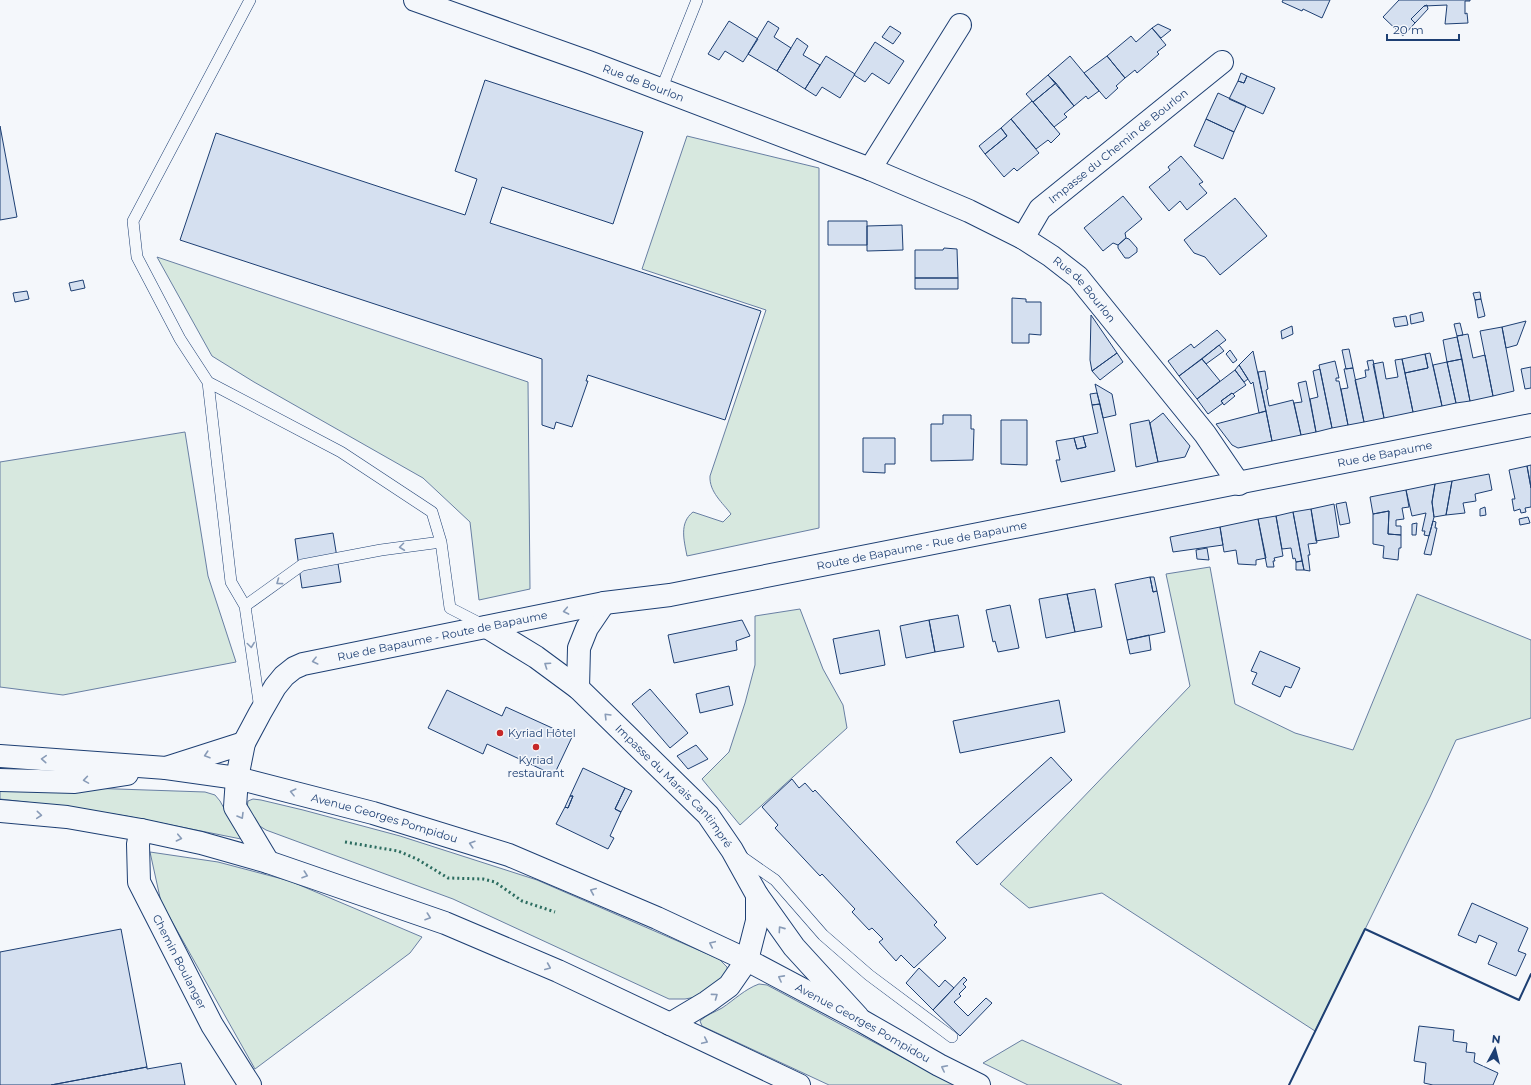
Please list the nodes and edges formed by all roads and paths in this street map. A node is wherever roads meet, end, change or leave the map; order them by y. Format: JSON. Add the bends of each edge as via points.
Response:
{"nodes":[{"id":1,"x":250,"y":0,"type":"edge"},
{"id":2,"x":415,"y":0,"type":"edge"},
{"id":3,"x":697,"y":0,"type":"edge"},
{"id":4,"x":960,"y":25,"type":"dead end"},
{"id":5,"x":1222,"y":62,"type":"dead end"},
{"id":6,"x":661,"y":90,"type":"junction"},
{"id":7,"x":870,"y":169,"type":"junction"},
{"id":8,"x":1023,"y":238,"type":"junction"},
{"id":9,"x":208,"y":382,"type":"junction"},
{"id":10,"x":1531,"y":425,"type":"edge"},
{"id":11,"x":1239,"y":484,"type":"junction"},
{"id":12,"x":441,"y":542,"type":"junction"},
{"id":13,"x":604,"y":603,"type":"junction"},
{"id":14,"x":245,"y":606,"type":"junction"},
{"id":15,"x":487,"y":627,"type":"junction"},
{"id":16,"x":578,"y":688,"type":"junction"},
{"id":17,"x":260,"y":712,"type":"junction"},
{"id":18,"x":244,"y":743,"type":"junction"},
{"id":19,"x":0,"y":756,"type":"edge"},
{"id":20,"x":166,"y":768,"type":"junction"},
{"id":21,"x":237,"y":778,"type":"junction"},
{"id":22,"x":0,"y":780,"type":"edge"},
{"id":23,"x":0,"y":811,"type":"edge"},
{"id":24,"x":141,"y":830,"type":"junction"},
{"id":25,"x":732,"y":850,"type":"junction"},
{"id":26,"x":268,"y":862,"type":"junction"},
{"id":27,"x":757,"y":894,"type":"junction"},
{"id":28,"x":747,"y":960,"type":"junction"},
{"id":29,"x":862,"y":1021,"type":"junction"},
{"id":30,"x":670,"y":1024,"type":"junction"},
{"id":31,"x":952,"y":1037,"type":"dead end"},
{"id":32,"x":250,"y":1085,"type":"edge"},
{"id":33,"x":799,"y":1085,"type":"edge"},
{"id":34,"x":979,"y":1085,"type":"edge"}],
"edges":[{"from":1,"to":9,"type":"lane","via":[[133,222],[137,258],[180,339]]},
{"from":2,"to":6,"type":"street","name":"Rue de Bourlon"},
{"from":3,"to":6,"type":"lane"},
{"from":4,"to":7,"type":"street"},
{"from":5,"to":8,"type":"street","name":"Impasse du Chemin de Bourlon","via":[[1040,209]]},
{"from":6,"to":7,"type":"street","name":"Rue de Bourlon"},
{"from":7,"to":8,"type":"street","name":"Rue de Bourlon","via":[[969,211]]},
{"from":8,"to":11,"type":"street","name":"Rue de Bourlon","via":[[1078,277],[1205,434]]},
{"from":9,"to":12,"type":"lane","via":[[341,452],[432,512]]},
{"from":9,"to":14,"type":"lane","via":[[231,582]]},
{"from":10,"to":11,"type":"street","name":"Rue de Bapaume"},
{"from":11,"to":13,"type":"street","name":"Route de Bapaume - Rue de Bapaume","via":[[670,595]]},
{"from":12,"to":14,"type":"lane","one_way":true,"via":[[302,565]]},
{"from":12,"to":15,"type":"lane","via":[[450,608]]},
{"from":13,"to":15,"type":"street","name":"Rue de Bapaume - Route de Bapaume","one_way":true},
{"from":13,"to":16,"type":"street","via":[[587,628],[579,648]]},
{"from":14,"to":17,"type":"lane","one_way":true},
{"from":16,"to":15,"type":"street","name":"Impasse du Marais Cantimpré","one_way":true},
{"from":15,"to":17,"type":"street","name":"Rue de Bapaume - Route de Bapaume","one_way":true,"via":[[321,660],[294,668],[275,687]]},
{"from":25,"to":16,"type":"street","name":"Impasse du Marais Cantimpré","one_way":true,"via":[[708,815]]},
{"from":17,"to":18,"type":"street"},
{"from":18,"to":20,"type":"street","one_way":true},
{"from":18,"to":21,"type":"street"},
{"from":20,"to":19,"type":"street","name":"Avenue Georges Pompidou","one_way":true},
{"from":20,"to":21,"type":"street","name":"Avenue Georges Pompidou"},
{"from":20,"to":22,"type":"street","one_way":true,"via":[[75,782]]},
{"from":21,"to":26,"type":"street","one_way":true,"via":[[235,807]]},
{"from":28,"to":21,"type":"street","name":"Avenue Georges Pompidou","one_way":true,"via":[[650,915],[509,855],[373,813]]},
{"from":23,"to":24,"type":"street","one_way":true,"via":[[67,817]]},
{"from":24,"to":26,"type":"street","one_way":true,"via":[[201,843]]},
{"from":24,"to":32,"type":"street","name":"Chemin Boulanger","via":[[138,844],[138,882],[212,1025]]},
{"from":25,"to":27,"type":"street","name":"Impasse du Marais Cantimpré"},
{"from":25,"to":31,"type":"lane","via":[[775,880],[823,935],[869,975]]},
{"from":26,"to":30,"type":"street","one_way":true,"via":[[445,923],[558,971]]},
{"from":27,"to":28,"type":"street","name":"Impasse du Marais Cantimpré","via":[[757,921]]},
{"from":29,"to":27,"type":"street","name":"Impasse du Marais Cantimpré","one_way":true,"via":[[794,947]]},
{"from":29,"to":28,"type":"street","name":"Avenue Georges Pompidou","one_way":true},
{"from":30,"to":28,"type":"street","one_way":true,"via":[[729,986]]},
{"from":34,"to":29,"type":"street","name":"Avenue Georges Pompidou","one_way":true},
{"from":30,"to":33,"type":"street","one_way":true}]}
